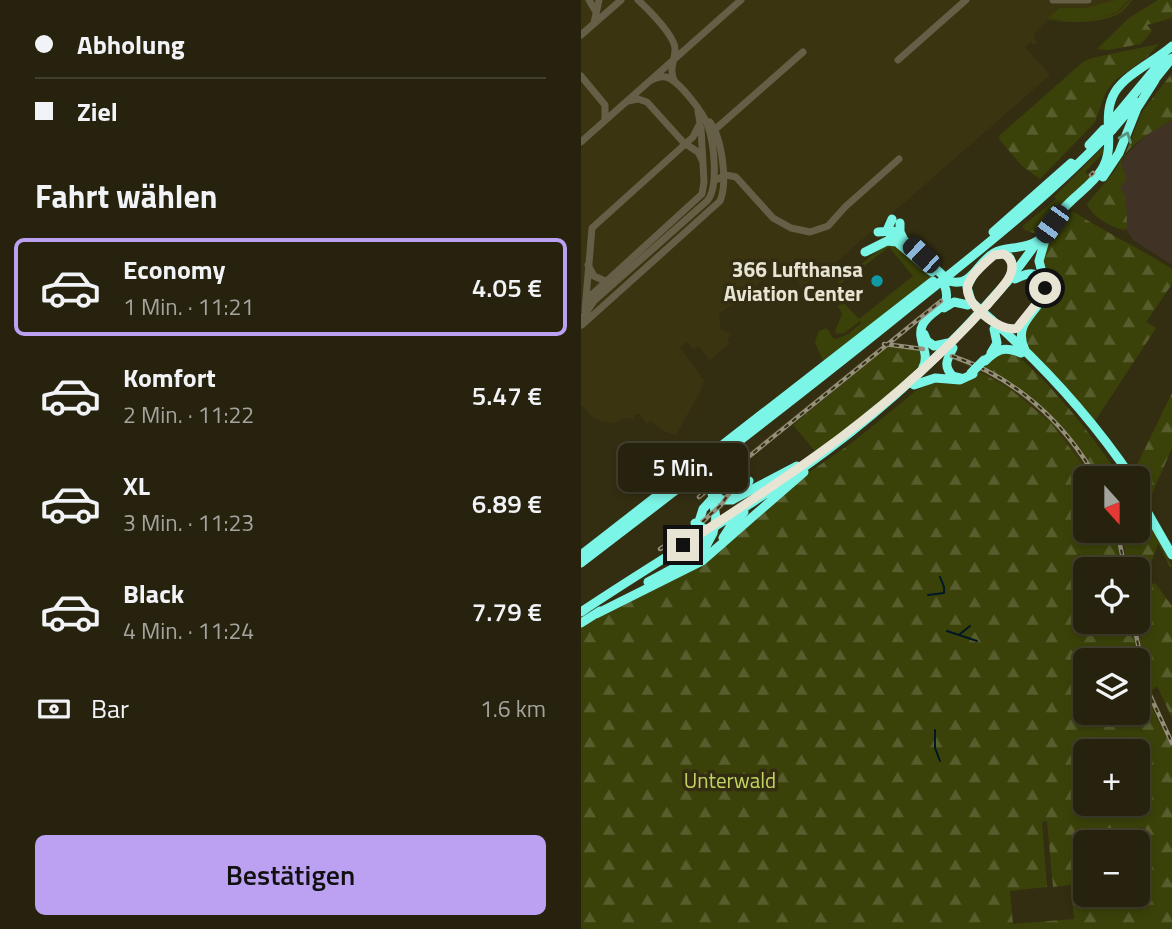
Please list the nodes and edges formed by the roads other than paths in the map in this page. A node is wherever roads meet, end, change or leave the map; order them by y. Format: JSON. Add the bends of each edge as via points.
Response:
{"nodes":[{"id":1,"x":1172,"y":47,"type":"edge"},
{"id":2,"x":1172,"y":58,"type":"edge"},
{"id":3,"x":1155,"y":80,"type":"junction"},
{"id":4,"x":1108,"y":129,"type":"junction"},
{"id":5,"x":1054,"y":224,"type":"junction"},
{"id":6,"x":878,"y":232,"type":"dead end"},
{"id":7,"x":889,"y":232,"type":"junction"},
{"id":8,"x":1043,"y":239,"type":"junction"},
{"id":9,"x":900,"y":240,"type":"junction"},
{"id":10,"x":865,"y":252,"type":"dead end"},
{"id":11,"x":1012,"y":279,"type":"junction"},
{"id":12,"x":949,"y":285,"type":"junction"},
{"id":13,"x":971,"y":305,"type":"junction"},
{"id":14,"x":993,"y":325,"type":"junction"},
{"id":15,"x":957,"y":337,"type":"junction"},
{"id":16,"x":953,"y":348,"type":"junction"},
{"id":17,"x":1024,"y":353,"type":"junction"},
{"id":18,"x":985,"y":361,"type":"junction"},
{"id":19,"x":972,"y":373,"type":"junction"},
{"id":20,"x":912,"y":384,"type":"junction"},
{"id":21,"x":824,"y":453,"type":"junction"},
{"id":22,"x":1119,"y":466,"type":"edge"},
{"id":23,"x":693,"y":468,"type":"dead end"},
{"id":24,"x":804,"y":472,"type":"junction"},
{"id":25,"x":749,"y":481,"type":"dead end"},
{"id":26,"x":712,"y":492,"type":"junction"},
{"id":27,"x":746,"y":493,"type":"junction"},
{"id":28,"x":1150,"y":508,"type":"edge"},
{"id":29,"x":744,"y":512,"type":"junction"},
{"id":30,"x":1150,"y":517,"type":"edge"},
{"id":31,"x":695,"y":523,"type":"dead end"},
{"id":32,"x":713,"y":527,"type":"junction"},
{"id":33,"x":683,"y":545,"type":"junction"},
{"id":34,"x":704,"y":545,"type":"junction"},
{"id":35,"x":1172,"y":545,"type":"edge"},
{"id":36,"x":581,"y":555,"type":"edge"},
{"id":37,"x":1172,"y":555,"type":"edge"},
{"id":38,"x":581,"y":563,"type":"edge"},
{"id":39,"x":662,"y":575,"type":"junction"},
{"id":40,"x":581,"y":614,"type":"edge"},
{"id":41,"x":596,"y":614,"type":"junction"},
{"id":42,"x":581,"y":623,"type":"edge"}],
"edges":[{"from":1,"to":4,"type":"highway"},
{"from":1,"to":5,"type":"highway","via":[[1125,80],[1113,95],[1107,114],[1107,160]]},
{"from":2,"to":3,"type":"highway"},
{"from":3,"to":4,"type":"highway"},
{"from":5,"to":3,"type":"highway","one_way":true,"via":[[1111,166]]},
{"from":4,"to":36,"type":"highway","via":[[996,230]]},
{"from":4,"to":38,"type":"highway","via":[[1059,184],[1018,220]]},
{"from":5,"to":8,"type":"highway"},
{"from":6,"to":7,"type":"highway"},
{"from":7,"to":9,"type":"highway"},
{"from":7,"to":9,"type":"highway","via":[[896,221]]},
{"from":8,"to":11,"type":"highway"},
{"from":8,"to":12,"type":"highway","via":[[995,252],[966,281]]},
{"from":8,"to":17,"type":"highway","via":[[1039,261],[1047,291],[1021,329]]},
{"from":9,"to":10,"type":"highway"},
{"from":9,"to":12,"type":"highway","bridge":true},
{"from":11,"to":13,"type":"highway","via":[[1011,259],[994,255],[968,282]]},
{"from":11,"to":14,"type":"highway","via":[[1038,275],[1044,293],[1017,328]]},
{"from":11,"to":15,"type":"highway"},
{"from":11,"to":16,"type":"highway"},
{"from":12,"to":13,"type":"highway"},
{"from":12,"to":20,"type":"highway","via":[[945,303],[922,326],[926,359]]},
{"from":13,"to":14,"type":"highway","bridge":true},
{"from":13,"to":15,"type":"highway","via":[[949,304],[923,330],[934,346]]},
{"from":14,"to":17,"type":"highway"},
{"from":14,"to":18,"type":"highway","via":[[996,346]]},
{"from":15,"to":20,"type":"highway"},
{"from":16,"to":19,"type":"highway","via":[[946,362],[948,372],[959,378]]},
{"from":16,"to":20,"type":"highway"},
{"from":17,"to":18,"type":"highway","via":[[1000,349]]},
{"from":17,"to":22,"type":"highway"},
{"from":18,"to":19,"type":"highway","bridge":true},
{"from":19,"to":20,"type":"highway","via":[[960,380]]},
{"from":20,"to":21,"type":"highway"},
{"from":20,"to":24,"type":"highway","via":[[859,432]]},
{"from":21,"to":27,"type":"highway"},
{"from":21,"to":32,"type":"highway"},
{"from":23,"to":26,"type":"highway","bridge":true},
{"from":24,"to":29,"type":"highway"},
{"from":24,"to":41,"type":"highway","via":[[702,561]]},
{"from":25,"to":27,"type":"highway","via":[[737,480],[731,485],[734,494]]},
{"from":26,"to":27,"type":"highway","via":[[730,501]]},
{"from":26,"to":32,"type":"highway"},
{"from":26,"to":33,"type":"highway","via":[[696,531]]},
{"from":28,"to":35,"type":"highway"},
{"from":29,"to":32,"type":"highway"},
{"from":29,"to":39,"type":"highway","via":[[702,557]]},
{"from":30,"to":37,"type":"highway"},
{"from":31,"to":34,"type":"highway","bridge":true,"via":[[706,531]]},
{"from":32,"to":33,"type":"highway"},
{"from":32,"to":34,"type":"highway","bridge":true},
{"from":32,"to":40,"type":"highway"},
{"from":33,"to":40,"type":"highway"},
{"from":34,"to":39,"type":"highway","via":[[694,557]]},
{"from":39,"to":41,"type":"highway"},
{"from":41,"to":42,"type":"highway"}]}
